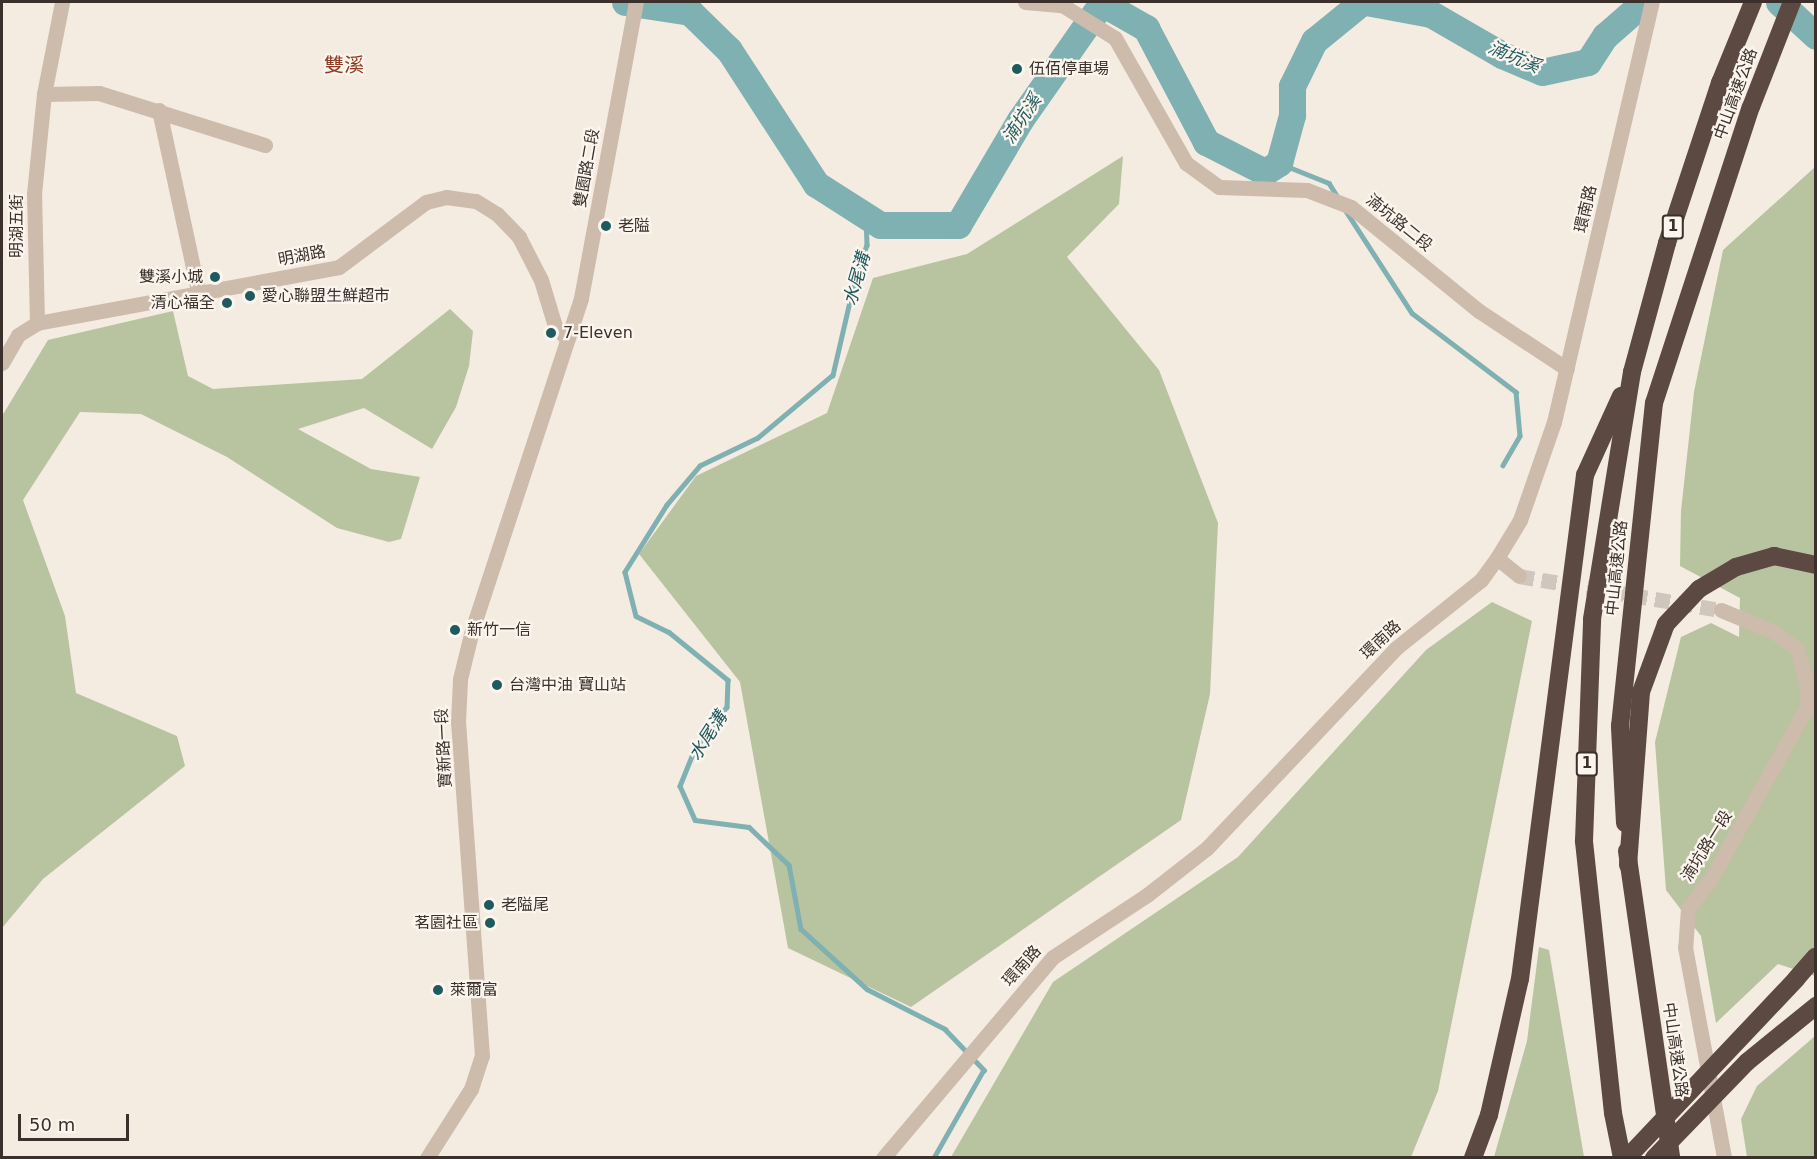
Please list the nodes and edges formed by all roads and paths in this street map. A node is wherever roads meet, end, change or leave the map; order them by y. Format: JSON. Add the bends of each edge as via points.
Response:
{"nodes":[{"id":1,"x":62,"y":2,"type":"edge"},
{"id":2,"x":636,"y":2,"type":"edge"},
{"id":3,"x":1025,"y":2,"type":"edge"},
{"id":4,"x":1652,"y":2,"type":"edge"},
{"id":5,"x":1753,"y":2,"type":"edge"},
{"id":6,"x":1792,"y":2,"type":"edge"},
{"id":7,"x":44,"y":94,"type":"junction"},
{"id":8,"x":159,"y":110,"type":"junction"},
{"id":9,"x":265,"y":145,"type":"dead end"},
{"id":10,"x":199,"y":295,"type":"junction"},
{"id":11,"x":37,"y":323,"type":"junction"},
{"id":12,"x":567,"y":339,"type":"junction"},
{"id":13,"x":2,"y":363,"type":"edge"},
{"id":14,"x":1567,"y":369,"type":"junction"},
{"id":15,"x":1632,"y":372,"type":"junction"},
{"id":16,"x":1497,"y":558,"type":"junction"},
{"id":17,"x":1815,"y":565,"type":"edge"},
{"id":18,"x":1519,"y":576,"type":"tunnel mouth"},
{"id":19,"x":1721,"y":610,"type":"tunnel mouth"},
{"id":20,"x":1628,"y":865,"type":"junction"},
{"id":21,"x":1815,"y":956,"type":"edge"},
{"id":22,"x":1815,"y":1006,"type":"edge"},
{"id":23,"x":427,"y":1158,"type":"edge"},
{"id":24,"x":883,"y":1158,"type":"edge"},
{"id":25,"x":1473,"y":1158,"type":"edge"},
{"id":26,"x":1622,"y":1158,"type":"edge"},
{"id":27,"x":1627,"y":1158,"type":"edge"},
{"id":28,"x":1654,"y":1158,"type":"edge"},
{"id":29,"x":1671,"y":1158,"type":"edge"},
{"id":30,"x":1724,"y":1158,"type":"edge"}],
"edges":[{"from":1,"to":7,"type":"street","name":"明湖五街"},
{"from":2,"to":12,"type":"street","name":"雙園路二段","via":[[581,298]]},
{"from":3,"to":14,"type":"street","name":"湳坑路二段","via":[[1062,5],[1115,38],[1186,163],[1219,187],[1307,190],[1351,207],[1479,312]]},
{"from":4,"to":14,"type":"street","name":"環南路"},
{"from":5,"to":15,"type":"highway","name":"中山高速公路","number":"1","via":[[1720,83],[1667,243]]},
{"from":6,"to":20,"type":"highway","name":"中山高速公路","number":"1","via":[[1751,107],[1654,403],[1620,726]]},
{"from":7,"to":8,"type":"street","via":[[99,93]]},
{"from":7,"to":11,"type":"street","name":"明湖五街","via":[[34,194]]},
{"from":8,"to":9,"type":"street"},
{"from":8,"to":10,"type":"street"},
{"from":10,"to":11,"type":"street","name":"明湖路"},
{"from":10,"to":12,"type":"street","name":"明湖路","via":[[339,267],[426,202],[464,198],[497,214],[519,237],[542,280],[555,326]]},
{"from":11,"to":13,"type":"street","name":"明湖路","via":[[18,335]]},
{"from":12,"to":23,"type":"street","name":"寶新路一段","via":[[472,630],[460,679],[458,722],[482,1056],[471,1089]]},
{"from":14,"to":16,"type":"street","name":"環南路","via":[[1554,422],[1520,520]]},
{"from":15,"to":25,"type":"highway","via":[[1585,475],[1520,979],[1488,1115]]},
{"from":15,"to":26,"type":"highway","name":"中山高速公路","number":"1","via":[[1592,620],[1584,841],[1613,1113]]},
{"from":16,"to":18,"type":"street"},
{"from":16,"to":24,"type":"street","name":"環南路","via":[[1481,580],[1396,648],[1208,848],[1147,895],[1053,957]]},
{"from":17,"to":20,"type":"highway","bridge":true,"via":[[1774,556],[1736,567],[1699,589],[1666,624],[1641,692]]},
{"from":19,"to":30,"type":"street","name":"湳坑路一段","via":[[1774,632],[1797,650],[1808,705],[1710,880],[1688,908],[1685,947]]},
{"from":20,"to":29,"type":"highway","name":"中山高速公路","number":"1"},
{"from":21,"to":27,"type":"highway","bridge":true},
{"from":22,"to":28,"type":"highway","bridge":true,"via":[[1748,1062]]}]}
